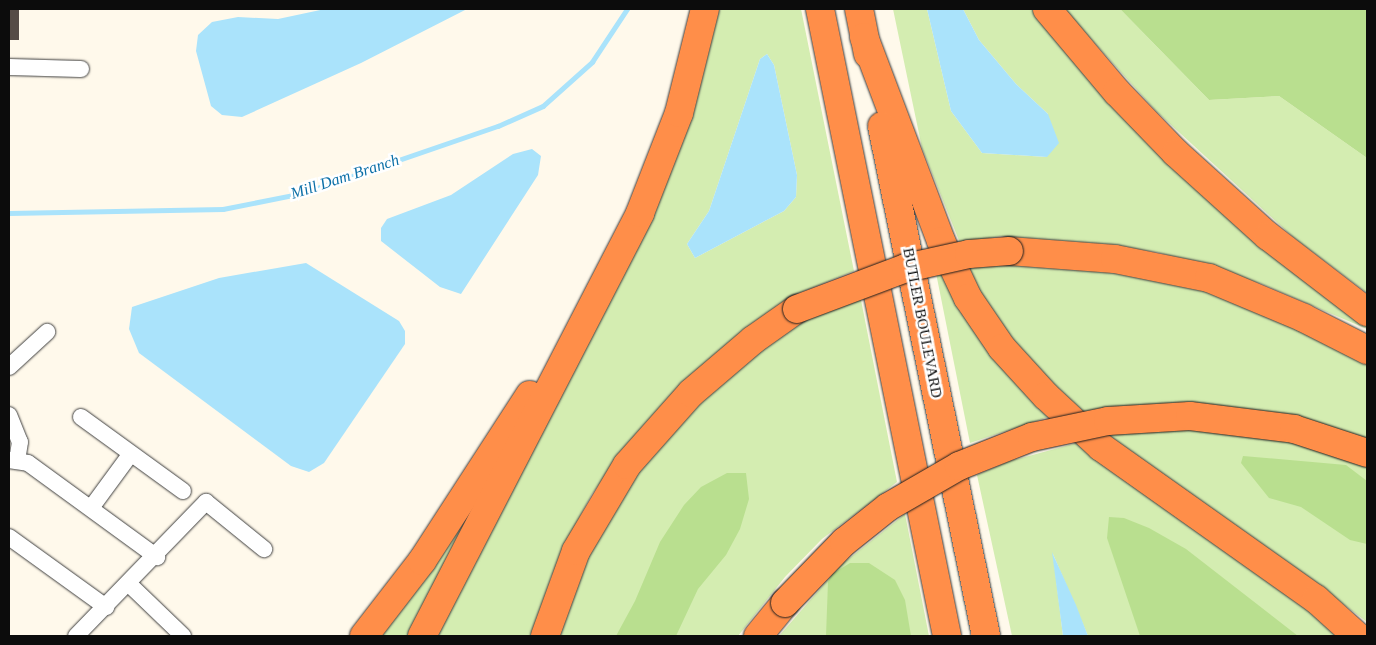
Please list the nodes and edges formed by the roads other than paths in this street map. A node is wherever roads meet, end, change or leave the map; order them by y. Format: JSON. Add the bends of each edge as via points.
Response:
{"nodes":[{"id":1,"x":705,"y":9,"type":"edge"},
{"id":2,"x":820,"y":9,"type":"edge"},
{"id":3,"x":859,"y":9,"type":"edge"},
{"id":4,"x":1047,"y":9,"type":"edge"},
{"id":5,"x":864,"y":37,"type":"junction"},
{"id":6,"x":9,"y":67,"type":"edge"},
{"id":7,"x":81,"y":69,"type":"dead end"},
{"id":8,"x":618,"y":259,"type":"junction"},
{"id":9,"x":1367,"y":312,"type":"edge"},
{"id":10,"x":47,"y":332,"type":"dead end"},
{"id":11,"x":1367,"y":350,"type":"edge"},
{"id":12,"x":9,"y":367,"type":"edge"},
{"id":13,"x":9,"y":415,"type":"edge"},
{"id":14,"x":80,"y":417,"type":"dead end"},
{"id":15,"x":1367,"y":453,"type":"edge"},
{"id":16,"x":130,"y":455,"type":"junction"},
{"id":17,"x":13,"y":461,"type":"edge"},
{"id":18,"x":183,"y":491,"type":"dead end"},
{"id":19,"x":91,"y":508,"type":"junction"},
{"id":20,"x":9,"y":537,"type":"edge"},
{"id":21,"x":264,"y":549,"type":"dead end"},
{"id":22,"x":157,"y":557,"type":"junction"},
{"id":23,"x":129,"y":584,"type":"junction"},
{"id":24,"x":106,"y":607,"type":"junction"},
{"id":25,"x":76,"y":636,"type":"edge"},
{"id":26,"x":183,"y":636,"type":"edge"},
{"id":27,"x":364,"y":636,"type":"edge"},
{"id":28,"x":422,"y":636,"type":"edge"},
{"id":29,"x":544,"y":636,"type":"edge"},
{"id":30,"x":758,"y":636,"type":"edge"},
{"id":31,"x":947,"y":636,"type":"edge"},
{"id":32,"x":986,"y":636,"type":"edge"},
{"id":33,"x":1357,"y":636,"type":"edge"}],
"edges":[{"from":1,"to":8,"type":"highway","via":[[679,114]]},
{"from":2,"to":31,"type":"highway"},
{"from":3,"to":5,"type":"highway","name":"BUTLER BOULEVARD"},
{"from":4,"to":9,"type":"highway","via":[[1106,80],[1176,154],[1289,253]]},
{"from":5,"to":32,"type":"highway","name":"BUTLER BOULEVARD"},
{"from":5,"to":33,"type":"highway","via":[[942,241],[968,298],[1002,348],[1046,396],[1101,448],[1316,599]]},
{"from":6,"to":7,"type":"street"},
{"from":8,"to":27,"type":"highway","via":[[422,561]]},
{"from":8,"to":28,"type":"highway"},
{"from":10,"to":12,"type":"street"},
{"from":11,"to":29,"type":"highway","bridge":true,"via":[[1304,318],[1209,278],[1147,263],[1009,251],[969,254],[906,268],[797,309],[753,340],[691,393],[627,465],[576,551]]},
{"from":13,"to":17,"type":"street","via":[[20,442]]},
{"from":14,"to":16,"type":"street"},
{"from":15,"to":30,"type":"highway","bridge":true,"via":[[1294,429],[1190,416],[1108,421],[1032,438],[959,466],[888,507],[844,542]]},
{"from":16,"to":18,"type":"street"},
{"from":16,"to":19,"type":"street"},
{"from":17,"to":19,"type":"street","via":[[28,463]]},
{"from":19,"to":22,"type":"street"},
{"from":20,"to":24,"type":"street"},
{"from":21,"to":22,"type":"street","via":[[206,502]]},
{"from":22,"to":23,"type":"street"},
{"from":23,"to":24,"type":"street"},
{"from":23,"to":26,"type":"street"},
{"from":24,"to":25,"type":"street"}]}
